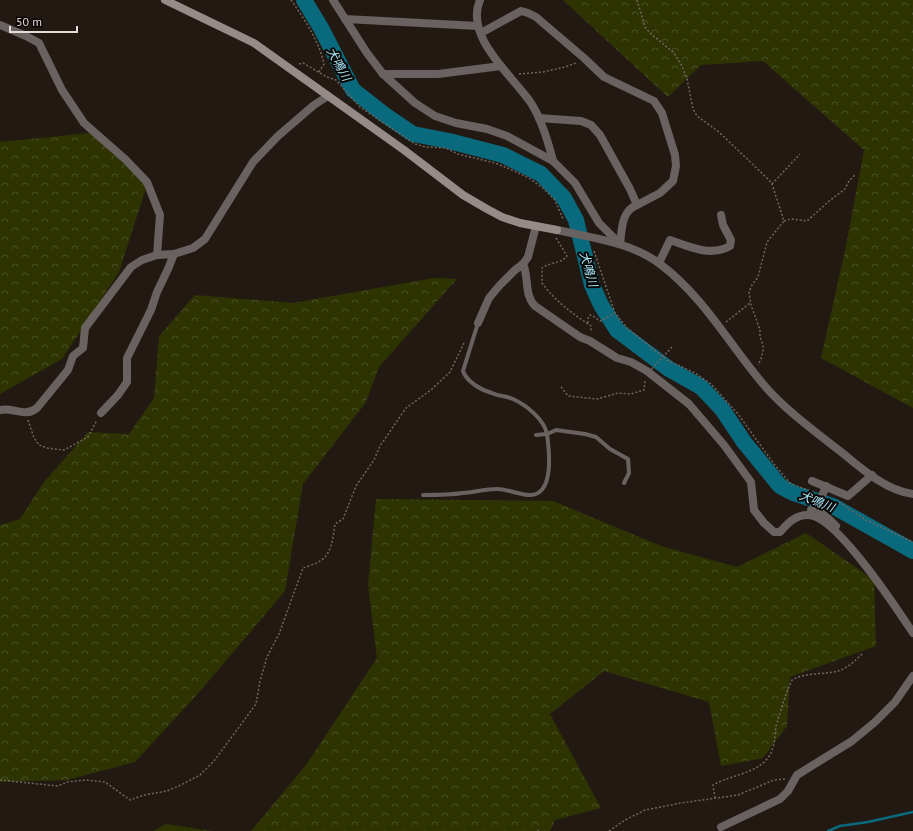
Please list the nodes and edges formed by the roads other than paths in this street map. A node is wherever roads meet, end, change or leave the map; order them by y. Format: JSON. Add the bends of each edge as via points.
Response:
{"nodes":[{"id":1,"x":165,"y":0,"type":"edge"},
{"id":2,"x":332,"y":0,"type":"edge"},
{"id":3,"x":480,"y":0,"type":"edge"},
{"id":4,"x":345,"y":19,"type":"junction"},
{"id":5,"x":0,"y":25,"type":"edge"},
{"id":6,"x":479,"y":29,"type":"junction"},
{"id":7,"x":501,"y":66,"type":"junction"},
{"id":8,"x":383,"y":74,"type":"junction"},
{"id":9,"x":328,"y":96,"type":"junction"},
{"id":10,"x":539,"y":118,"type":"junction"},
{"id":11,"x":553,"y":161,"type":"junction"},
{"id":12,"x":637,"y":205,"type":"junction"},
{"id":13,"x":721,"y":215,"type":"dead end"},
{"id":14,"x":536,"y":226,"type":"junction"},
{"id":15,"x":620,"y":244,"type":"junction"},
{"id":16,"x":157,"y":254,"type":"junction"},
{"id":17,"x":174,"y":254,"type":"junction"},
{"id":18,"x":659,"y":263,"type":"junction"},
{"id":19,"x":523,"y":264,"type":"junction"},
{"id":20,"x":478,"y":323,"type":"joint"},
{"id":21,"x":0,"y":410,"type":"edge"},
{"id":22,"x":101,"y":413,"type":"road end"},
{"id":23,"x":547,"y":434,"type":"junction"},
{"id":24,"x":536,"y":435,"type":"dead end"},
{"id":25,"x":872,"y":475,"type":"junction"},
{"id":26,"x":812,"y":481,"type":"dead end"},
{"id":27,"x":624,"y":483,"type":"dead end"},
{"id":28,"x":826,"y":486,"type":"junction"},
{"id":29,"x":913,"y":494,"type":"edge"},
{"id":30,"x":423,"y":496,"type":"dead end"},
{"id":31,"x":817,"y":508,"type":"junction"},
{"id":32,"x":803,"y":516,"type":"junction"},
{"id":33,"x":838,"y":534,"type":"junction"},
{"id":34,"x":913,"y":633,"type":"edge"},
{"id":35,"x":913,"y":676,"type":"edge"},
{"id":36,"x":721,"y":827,"type":"dead end"}],
"edges":[{"from":1,"to":9,"type":"street","via":[[254,43]]},
{"from":2,"to":4,"type":"street"},
{"from":3,"to":6,"type":"street","via":[[477,6]]},
{"from":4,"to":6,"type":"street"},
{"from":4,"to":8,"type":"street"},
{"from":5,"to":16,"type":"street","via":[[38,43],[62,90],[84,123],[147,182],[160,215]]},
{"from":6,"to":7,"type":"street","via":[[484,43]]},
{"from":6,"to":12,"type":"street","via":[[521,11],[528,13],[536,17],[604,77],[654,101],[662,113],[676,166],[673,181],[660,193]]},
{"from":7,"to":8,"type":"street","via":[[438,74]]},
{"from":7,"to":10,"type":"street"},
{"from":8,"to":11,"type":"street","via":[[415,103],[435,116],[507,136]]},
{"from":9,"to":14,"type":"street","via":[[463,194],[502,218]]},
{"from":9,"to":17,"type":"street","via":[[278,136],[253,162],[205,239],[193,248]]},
{"from":10,"to":11,"type":"street"},
{"from":10,"to":12,"type":"street","via":[[581,121],[591,125],[600,135]]},
{"from":11,"to":15,"type":"street","via":[[575,183],[599,223]]},
{"from":12,"to":15,"type":"street","via":[[625,216]]},
{"from":13,"to":18,"type":"street","via":[[731,240],[730,246],[712,251],[670,240]]},
{"from":14,"to":15,"type":"street"},
{"from":14,"to":19,"type":"street","via":[[528,257]]},
{"from":15,"to":18,"type":"street"},
{"from":16,"to":17,"type":"street"},
{"from":16,"to":21,"type":"street","via":[[131,267],[85,328],[83,348],[73,356],[68,370],[37,408],[28,413]]},
{"from":17,"to":22,"type":"street","via":[[128,358],[127,382]]},
{"from":18,"to":25,"type":"street","via":[[681,281],[779,402]]},
{"from":19,"to":20,"type":"street","via":[[499,286]]},
{"from":19,"to":32,"type":"street","via":[[531,301],[568,330],[616,358],[631,362],[649,372],[689,404],[749,478],[754,510],[764,523],[774,532],[780,532],[794,518]]},
{"from":20,"to":23,"type":"lane","via":[[463,371],[465,377],[491,393],[512,398],[527,408],[546,427]]},
{"from":23,"to":24,"type":"lane"},
{"from":23,"to":27,"type":"lane","via":[[556,430],[596,437],[628,459],[629,474]]},
{"from":23,"to":30,"type":"lane","via":[[549,469],[543,490],[538,493],[530,495],[498,489]]},
{"from":25,"to":28,"type":"street","via":[[848,496]]},
{"from":25,"to":29,"type":"street","via":[[891,488]]},
{"from":26,"to":28,"type":"street"},
{"from":28,"to":31,"type":"street","bridge":true},
{"from":31,"to":32,"type":"street"},
{"from":31,"to":33,"type":"street","via":[[838,528]]},
{"from":32,"to":33,"type":"street","via":[[816,516]]},
{"from":33,"to":34,"type":"street","via":[[881,586]]},
{"from":35,"to":36,"type":"street","via":[[895,702],[875,722],[852,741],[797,775],[780,799]]}]}
